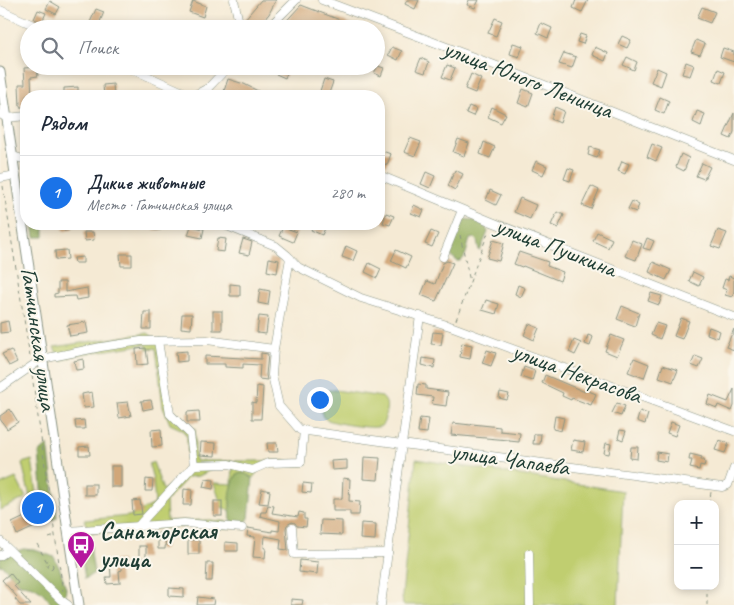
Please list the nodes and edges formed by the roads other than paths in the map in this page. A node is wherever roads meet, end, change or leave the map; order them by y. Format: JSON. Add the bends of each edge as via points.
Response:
{"nodes":[{"id":1,"x":234,"y":0,"type":"edge"},
{"id":2,"x":296,"y":0,"type":"edge"},
{"id":3,"x":322,"y":0,"type":"edge"},
{"id":4,"x":0,"y":10,"type":"edge"},
{"id":5,"x":22,"y":20,"type":"edge"},
{"id":6,"x":238,"y":20,"type":"edge"},
{"id":7,"x":276,"y":20,"type":"edge"},
{"id":8,"x":375,"y":20,"type":"edge"},
{"id":9,"x":385,"y":24,"type":"edge"},
{"id":10,"x":0,"y":72,"type":"edge"},
{"id":11,"x":145,"y":75,"type":"edge"},
{"id":12,"x":220,"y":75,"type":"edge"},
{"id":13,"x":179,"y":90,"type":"edge"},
{"id":14,"x":204,"y":90,"type":"edge"},
{"id":15,"x":3,"y":116,"type":"edge"},
{"id":16,"x":20,"y":116,"type":"edge"},
{"id":17,"x":12,"y":156,"type":"junction"},
{"id":18,"x":20,"y":158,"type":"edge"},
{"id":19,"x":734,"y":160,"type":"edge"},
{"id":20,"x":16,"y":175,"type":"junction"},
{"id":21,"x":385,"y":178,"type":"edge"},
{"id":22,"x":1,"y":179,"type":"edge"},
{"id":23,"x":20,"y":203,"type":"edge"},
{"id":24,"x":462,"y":210,"type":"junction"},
{"id":25,"x":24,"y":230,"type":"edge"},
{"id":26,"x":237,"y":230,"type":"edge"},
{"id":27,"x":443,"y":257,"type":"dead end"},
{"id":28,"x":290,"y":258,"type":"junction"},
{"id":29,"x":420,"y":316,"type":"junction"},
{"id":30,"x":734,"y":317,"type":"edge"},
{"id":31,"x":158,"y":341,"type":"junction"},
{"id":32,"x":274,"y":349,"type":"junction"},
{"id":33,"x":42,"y":358,"type":"junction"},
{"id":34,"x":0,"y":388,"type":"edge"},
{"id":35,"x":304,"y":430,"type":"junction"},
{"id":36,"x":734,"y":431,"type":"edge"},
{"id":37,"x":402,"y":444,"type":"junction"},
{"id":38,"x":194,"y":466,"type":"junction"},
{"id":39,"x":734,"y":468,"type":"edge"},
{"id":40,"x":138,"y":526,"type":"junction"},
{"id":41,"x":242,"y":528,"type":"dead end"},
{"id":42,"x":292,"y":528,"type":"dead end"},
{"id":43,"x":68,"y":531,"type":"junction"},
{"id":44,"x":0,"y":541,"type":"edge"},
{"id":45,"x":9,"y":550,"type":"junction"},
{"id":46,"x":388,"y":553,"type":"junction"},
{"id":47,"x":530,"y":553,"type":"dead end"},
{"id":48,"x":0,"y":556,"type":"edge"},
{"id":49,"x":68,"y":605,"type":"edge"},
{"id":50,"x":79,"y":605,"type":"edge"},
{"id":51,"x":382,"y":605,"type":"edge"},
{"id":52,"x":530,"y":605,"type":"edge"}],
"edges":[{"from":1,"to":6,"type":"street"},
{"from":2,"to":7,"type":"street"},
{"from":3,"to":8,"type":"street","name":"улица Юного Ленинца"},
{"from":4,"to":5,"type":"street"},
{"from":9,"to":19,"type":"street","name":"улица Юного Ленинца"},
{"from":10,"to":15,"type":"main road","name":"Гатчинская улица"},
{"from":11,"to":13,"type":"street"},
{"from":12,"to":14,"type":"street"},
{"from":15,"to":16,"type":"street"},
{"from":15,"to":17,"type":"main road","name":"Гатчинская улица"},
{"from":17,"to":18,"type":"street"},
{"from":17,"to":20,"type":"main road","name":"Гатчинская улица"},
{"from":20,"to":22,"type":"street"},
{"from":20,"to":23,"type":"main road","name":"Гатчинская улица"},
{"from":21,"to":24,"type":"street","name":"улица Пушкина"},
{"from":24,"to":27,"type":"street"},
{"from":24,"to":30,"type":"street","name":"улица Пушкина"},
{"from":25,"to":33,"type":"main road","name":"Гатчинская улица"},
{"from":26,"to":28,"type":"street","name":"улица Некрасова","via":[[276,246]]},
{"from":28,"to":29,"type":"street","name":"улица Некрасова","via":[[298,267],[361,298]]},
{"from":28,"to":32,"type":"street"},
{"from":29,"to":36,"type":"street","name":"улица Некрасова"},
{"from":29,"to":37,"type":"street"},
{"from":31,"to":32,"type":"street","via":[[207,340]]},
{"from":31,"to":33,"type":"street"},
{"from":31,"to":38,"type":"street","via":[[170,414],[190,434]]},
{"from":32,"to":35,"type":"street","via":[[272,375],[279,406],[300,430]]},
{"from":33,"to":34,"type":"street"},
{"from":33,"to":43,"type":"main road","name":"Гатчинская улица"},
{"from":35,"to":37,"type":"street","name":"улица Чапаева"},
{"from":35,"to":38,"type":"street","via":[[301,462],[268,463],[252,470],[229,464]]},
{"from":37,"to":39,"type":"street","name":"улица Чапаева","via":[[722,487],[728,485]]},
{"from":37,"to":46,"type":"street"},
{"from":38,"to":40,"type":"street"},
{"from":40,"to":41,"type":"street","via":[[184,523]]},
{"from":40,"to":43,"type":"street"},
{"from":42,"to":46,"type":"street","via":[[294,554]]},
{"from":43,"to":50,"type":"main road","name":"Гатчинская улица"},
{"from":44,"to":45,"type":"street"},
{"from":45,"to":48,"type":"street"},
{"from":45,"to":49,"type":"street"},
{"from":46,"to":51,"type":"street"},
{"from":47,"to":52,"type":"street"}]}
